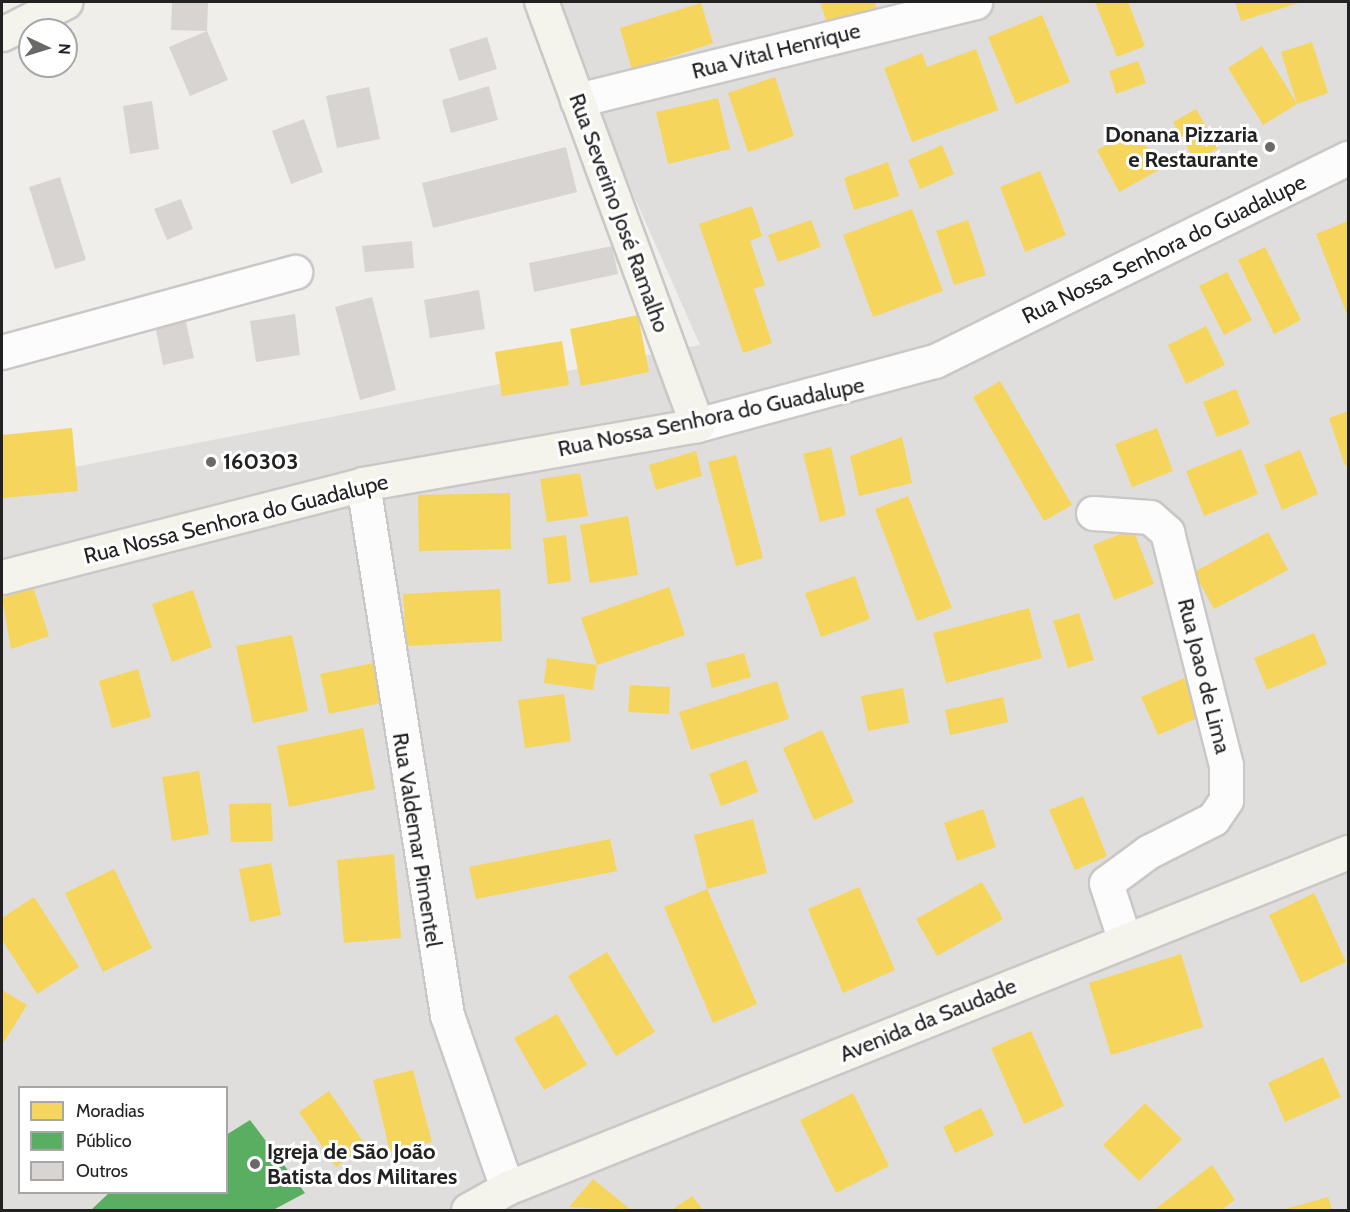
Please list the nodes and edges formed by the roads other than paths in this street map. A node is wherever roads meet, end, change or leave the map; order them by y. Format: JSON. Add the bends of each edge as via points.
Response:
{"nodes":[{"id":1,"x":65,"y":2,"type":"edge"},
{"id":2,"x":541,"y":2,"type":"edge"},
{"id":3,"x":975,"y":2,"type":"edge"},
{"id":4,"x":2,"y":34,"type":"edge"},
{"id":5,"x":577,"y":100,"type":"junction"},
{"id":6,"x":1348,"y":158,"type":"edge"},
{"id":7,"x":295,"y":272,"type":"dead end"},
{"id":8,"x":2,"y":352,"type":"edge"},
{"id":9,"x":697,"y":424,"type":"junction"},
{"id":10,"x":363,"y":484,"type":"junction"},
{"id":11,"x":1093,"y":513,"type":"dead end"},
{"id":12,"x":2,"y":577,"type":"edge"},
{"id":13,"x":1348,"y":852,"type":"edge"},
{"id":14,"x":1125,"y":941,"type":"junction"},
{"id":15,"x":507,"y":1188,"type":"junction"},
{"id":16,"x":468,"y":1210,"type":"edge"}],
"edges":[{"from":1,"to":4,"type":"street"},
{"from":2,"to":5,"type":"street","name":"Rua Severino José Ramalho"},
{"from":3,"to":5,"type":"street","name":"Rua Vital Henrique"},
{"from":5,"to":9,"type":"street","name":"Rua Severino José Ramalho"},
{"from":6,"to":9,"type":"street","name":"Rua Nossa Senhora do Guadalupe","via":[[935,362]]},
{"from":7,"to":8,"type":"street"},
{"from":9,"to":10,"type":"street","name":"Rua Nossa Senhora do Guadalupe"},
{"from":10,"to":12,"type":"street","name":"Rua Nossa Senhora do Guadalupe"},
{"from":10,"to":15,"type":"street","name":"Rua Valdemar Pimentel","via":[[447,1015]]},
{"from":11,"to":14,"type":"street","name":"Rua Joao de Lima","via":[[1150,517],[1167,532],[1226,765],[1226,800],[1213,819],[1148,852],[1106,883]]},
{"from":13,"to":14,"type":"street","name":"Avenida da Saudade"},
{"from":14,"to":15,"type":"street","name":"Avenida da Saudade"},
{"from":15,"to":16,"type":"street","name":"Avenida da Saudade"}]}
